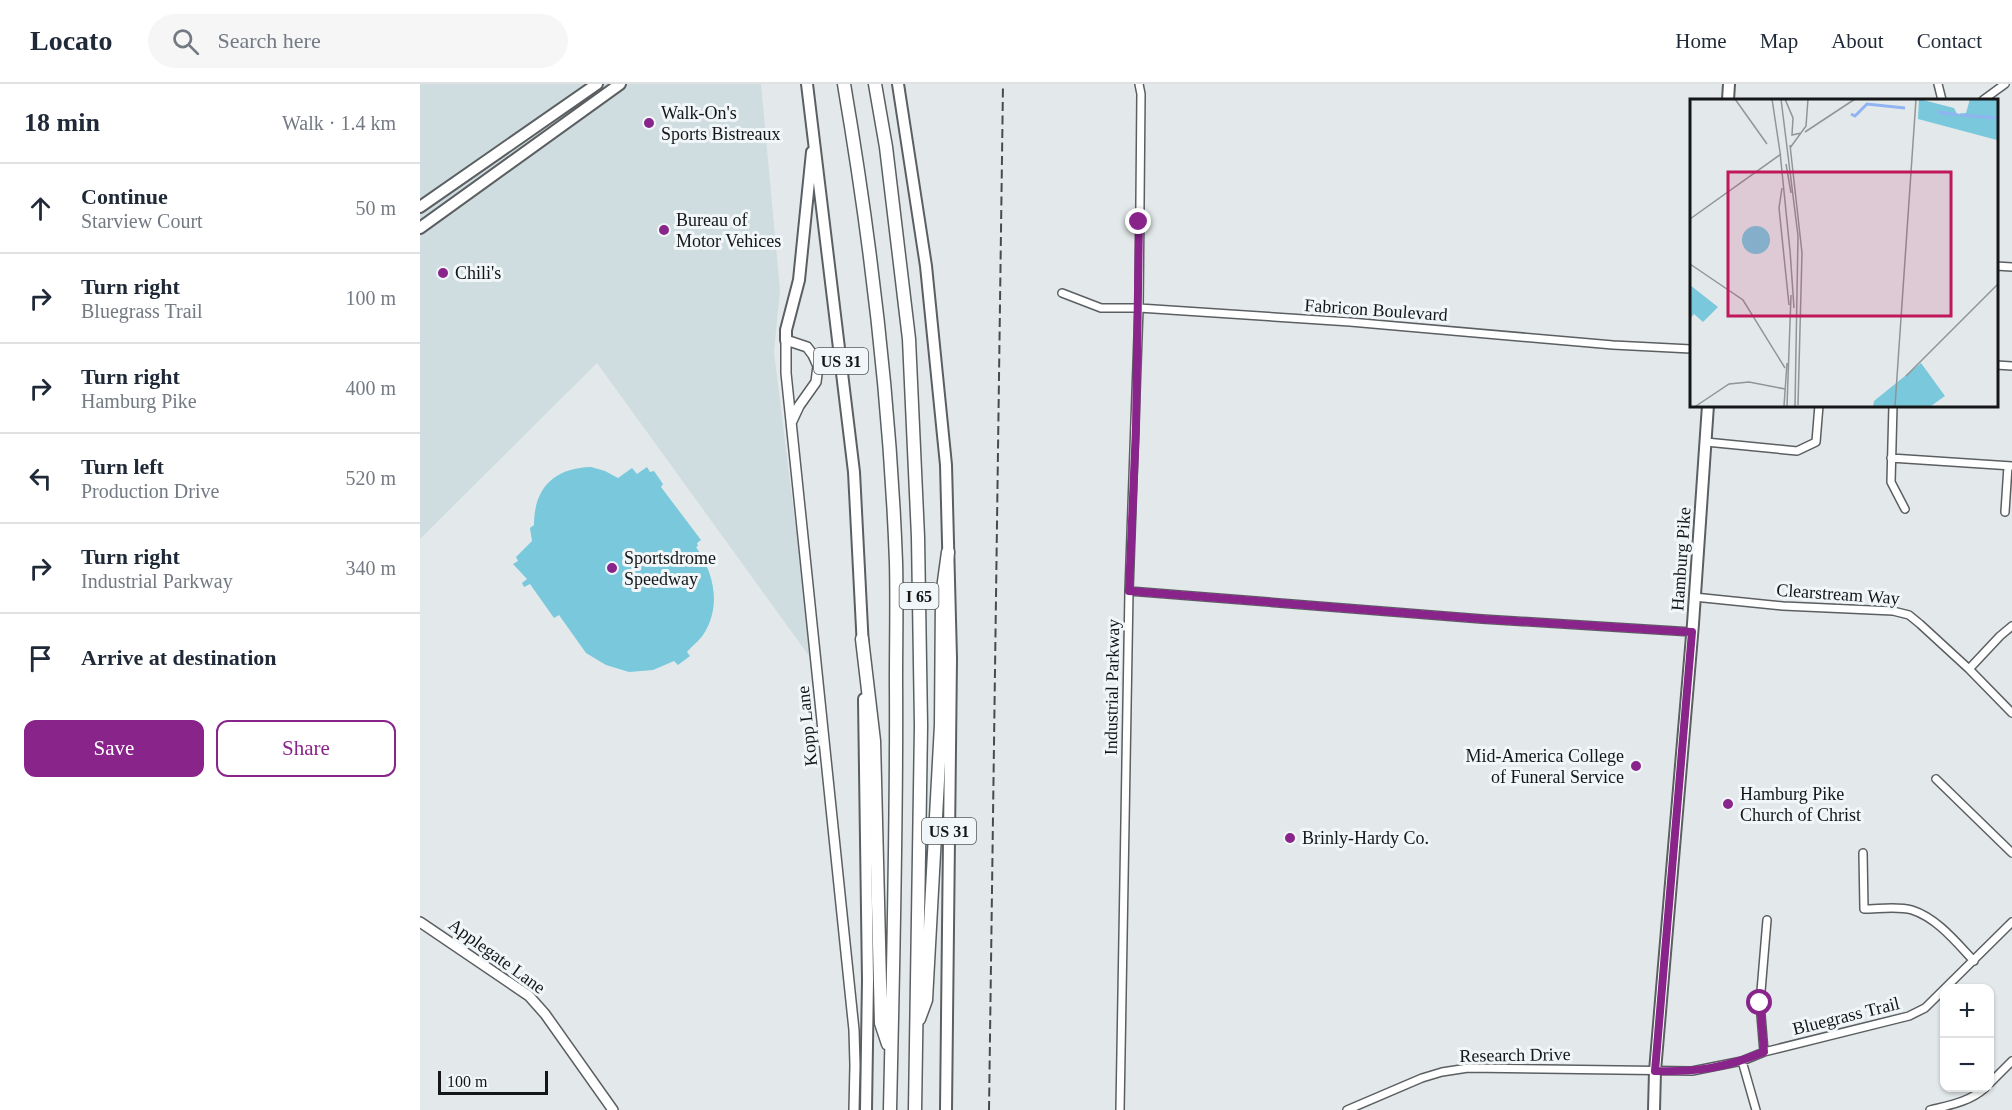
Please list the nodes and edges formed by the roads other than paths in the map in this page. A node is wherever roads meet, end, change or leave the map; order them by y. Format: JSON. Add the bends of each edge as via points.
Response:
{"nodes":[{"id":1,"x":597,"y":84,"type":"edge"},
{"id":2,"x":807,"y":84,"type":"edge"},
{"id":3,"x":844,"y":84,"type":"edge"},
{"id":4,"x":875,"y":84,"type":"edge"},
{"id":5,"x":898,"y":84,"type":"edge"},
{"id":6,"x":1139,"y":84,"type":"edge"},
{"id":7,"x":1729,"y":84,"type":"edge"},
{"id":8,"x":1938,"y":84,"type":"edge"},
{"id":9,"x":2005,"y":84,"type":"edge"},
{"id":10,"x":615,"y":85,"type":"edge"},
{"id":11,"x":1728,"y":99,"type":"edge"},
{"id":12,"x":1942,"y":99,"type":"edge"},
{"id":13,"x":1986,"y":99,"type":"edge"},
{"id":14,"x":814,"y":131,"type":"junction"},
{"id":15,"x":420,"y":207,"type":"edge"},
{"id":16,"x":420,"y":228,"type":"edge"},
{"id":17,"x":1997,"y":266,"type":"edge"},
{"id":18,"x":2012,"y":267,"type":"edge"},
{"id":19,"x":1062,"y":293,"type":"dead end"},
{"id":20,"x":1139,"y":308,"type":"junction"},
{"id":21,"x":786,"y":340,"type":"junction"},
{"id":22,"x":1690,"y":349,"type":"edge"},
{"id":23,"x":1997,"y":365,"type":"edge"},
{"id":24,"x":2012,"y":366,"type":"edge"},
{"id":25,"x":1708,"y":406,"type":"edge"},
{"id":26,"x":1819,"y":406,"type":"edge"},
{"id":27,"x":1893,"y":406,"type":"edge"},
{"id":28,"x":792,"y":421,"type":"junction"},
{"id":29,"x":1706,"y":442,"type":"junction"},
{"id":30,"x":1891,"y":458,"type":"junction"},
{"id":31,"x":2010,"y":466,"type":"edge"},
{"id":32,"x":1905,"y":509,"type":"dead end"},
{"id":33,"x":2005,"y":512,"type":"dead end"},
{"id":34,"x":948,"y":552,"type":"junction"},
{"id":35,"x":1129,"y":591,"type":"junction"},
{"id":36,"x":1694,"y":597,"type":"junction"},
{"id":37,"x":2012,"y":626,"type":"edge"},
{"id":38,"x":1692,"y":632,"type":"junction"},
{"id":39,"x":862,"y":639,"type":"junction"},
{"id":40,"x":1969,"y":669,"type":"junction"},
{"id":41,"x":2012,"y":713,"type":"edge"},
{"id":42,"x":1936,"y":779,"type":"dead end"},
{"id":43,"x":1863,"y":853,"type":"dead end"},
{"id":44,"x":2012,"y":853,"type":"edge"},
{"id":45,"x":1767,"y":920,"type":"dead end"},
{"id":46,"x":420,"y":922,"type":"edge"},
{"id":47,"x":2012,"y":922,"type":"edge"},
{"id":48,"x":1974,"y":961,"type":"junction"},
{"id":49,"x":916,"y":1026,"type":"junction"},
{"id":50,"x":1764,"y":1052,"type":"junction"},
{"id":51,"x":891,"y":1053,"type":"junction"},
{"id":52,"x":1742,"y":1061,"type":"junction"},
{"id":53,"x":2012,"y":1061,"type":"edge"},
{"id":54,"x":1655,"y":1071,"type":"junction"},
{"id":55,"x":1994,"y":1078,"type":"edge"},
{"id":56,"x":1980,"y":1092,"type":"edge"},
{"id":57,"x":612,"y":1110,"type":"edge"},
{"id":58,"x":854,"y":1110,"type":"edge"},
{"id":59,"x":866,"y":1110,"type":"edge"},
{"id":60,"x":890,"y":1110,"type":"edge"},
{"id":61,"x":915,"y":1110,"type":"edge"},
{"id":62,"x":946,"y":1110,"type":"edge"},
{"id":63,"x":1120,"y":1110,"type":"edge"},
{"id":64,"x":1347,"y":1110,"type":"edge"},
{"id":65,"x":1654,"y":1110,"type":"edge"},
{"id":66,"x":1756,"y":1110,"type":"edge"},
{"id":67,"x":1930,"y":1110,"type":"edge"}],
"edges":[{"from":1,"to":15,"type":"main road"},
{"from":2,"to":14,"type":"main road","number":"US 31"},
{"from":3,"to":51,"type":"highway","number":"I 65","via":[[878,324],[896,563]]},
{"from":4,"to":49,"type":"highway","number":"I 65","via":[[909,339],[918,537],[921,726]]},
{"from":5,"to":34,"type":"main road","number":"US 31","via":[[926,266],[945,465]]},
{"from":6,"to":20,"type":"street","name":"Industrial Parkway"},
{"from":7,"to":11,"type":"main road"},
{"from":8,"to":12,"type":"street"},
{"from":9,"to":13,"type":"street"},
{"from":10,"to":16,"type":"main road"},
{"from":14,"to":21,"type":"main road","via":[[799,280]]},
{"from":14,"to":39,"type":"main road","number":"US 31","via":[[854,472]]},
{"from":17,"to":18,"type":"street"},
{"from":19,"to":20,"type":"street","name":"Fabricon Boulevard","via":[[1101,308]]},
{"from":20,"to":22,"type":"street","name":"Fabricon Boulevard"},
{"from":20,"to":35,"type":"street","name":"Industrial Parkway"},
{"from":21,"to":28,"type":"street","name":"Kopp Lane"},
{"from":21,"to":28,"type":"street","via":[[807,346],[818,366],[816,382]]},
{"from":23,"to":24,"type":"street"},
{"from":25,"to":29,"type":"main road","name":"Hamburg Pike"},
{"from":26,"to":29,"type":"street","via":[[1816,442],[1797,451]]},
{"from":27,"to":30,"type":"street"},
{"from":28,"to":58,"type":"street","name":"Kopp Lane","via":[[854,1030]]},
{"from":29,"to":36,"type":"main road","name":"Hamburg Pike"},
{"from":30,"to":31,"type":"street"},
{"from":30,"to":32,"type":"street","via":[[1891,482]]},
{"from":31,"to":33,"type":"street"},
{"from":34,"to":49,"type":"highway","via":[[942,596],[940,736],[927,1000]]},
{"from":34,"to":62,"type":"main road","number":"US 31","via":[[951,658]]},
{"from":35,"to":38,"type":"street"},
{"from":35,"to":63,"type":"street","name":"Industrial Parkway"},
{"from":36,"to":38,"type":"main road","name":"Hamburg Pike"},
{"from":36,"to":40,"type":"street","name":"Clearstream Way","via":[[1909,615]]},
{"from":37,"to":40,"type":"street"},
{"from":38,"to":54,"type":"main road","name":"Hamburg Pike"},
{"from":39,"to":51,"type":"highway","via":[[874,741],[881,1023]]},
{"from":39,"to":59,"type":"main road","number":"US 31","via":[[868,980]]},
{"from":40,"to":41,"type":"street","name":"Clearstream Way"},
{"from":42,"to":44,"type":"street"},
{"from":43,"to":48,"type":"street","via":[[1864,909],[1910,909],[1925,916],[1945,930]]},
{"from":45,"to":50,"type":"street","via":[[1760,1003]]},
{"from":46,"to":57,"type":"street","name":"Applegate Lane","via":[[529,996]]},
{"from":47,"to":48,"type":"street","name":"Bluegrass Trail"},
{"from":48,"to":50,"type":"street","name":"Bluegrass Trail","via":[[1925,1008],[1909,1016]]},
{"from":49,"to":61,"type":"highway","number":"I 65"},
{"from":50,"to":52,"type":"street","name":"Bluegrass Trail"},
{"from":51,"to":60,"type":"highway","number":"I 65"},
{"from":52,"to":54,"type":"street","name":"Bluegrass Trail","via":[[1692,1071]]},
{"from":52,"to":66,"type":"street"},
{"from":53,"to":55,"type":"street"},
{"from":54,"to":64,"type":"street","name":"Research Drive","via":[[1468,1068],[1422,1078]]},
{"from":54,"to":65,"type":"main road","name":"Hamburg Pike"},
{"from":56,"to":67,"type":"street","via":[[1965,1101]]}]}
